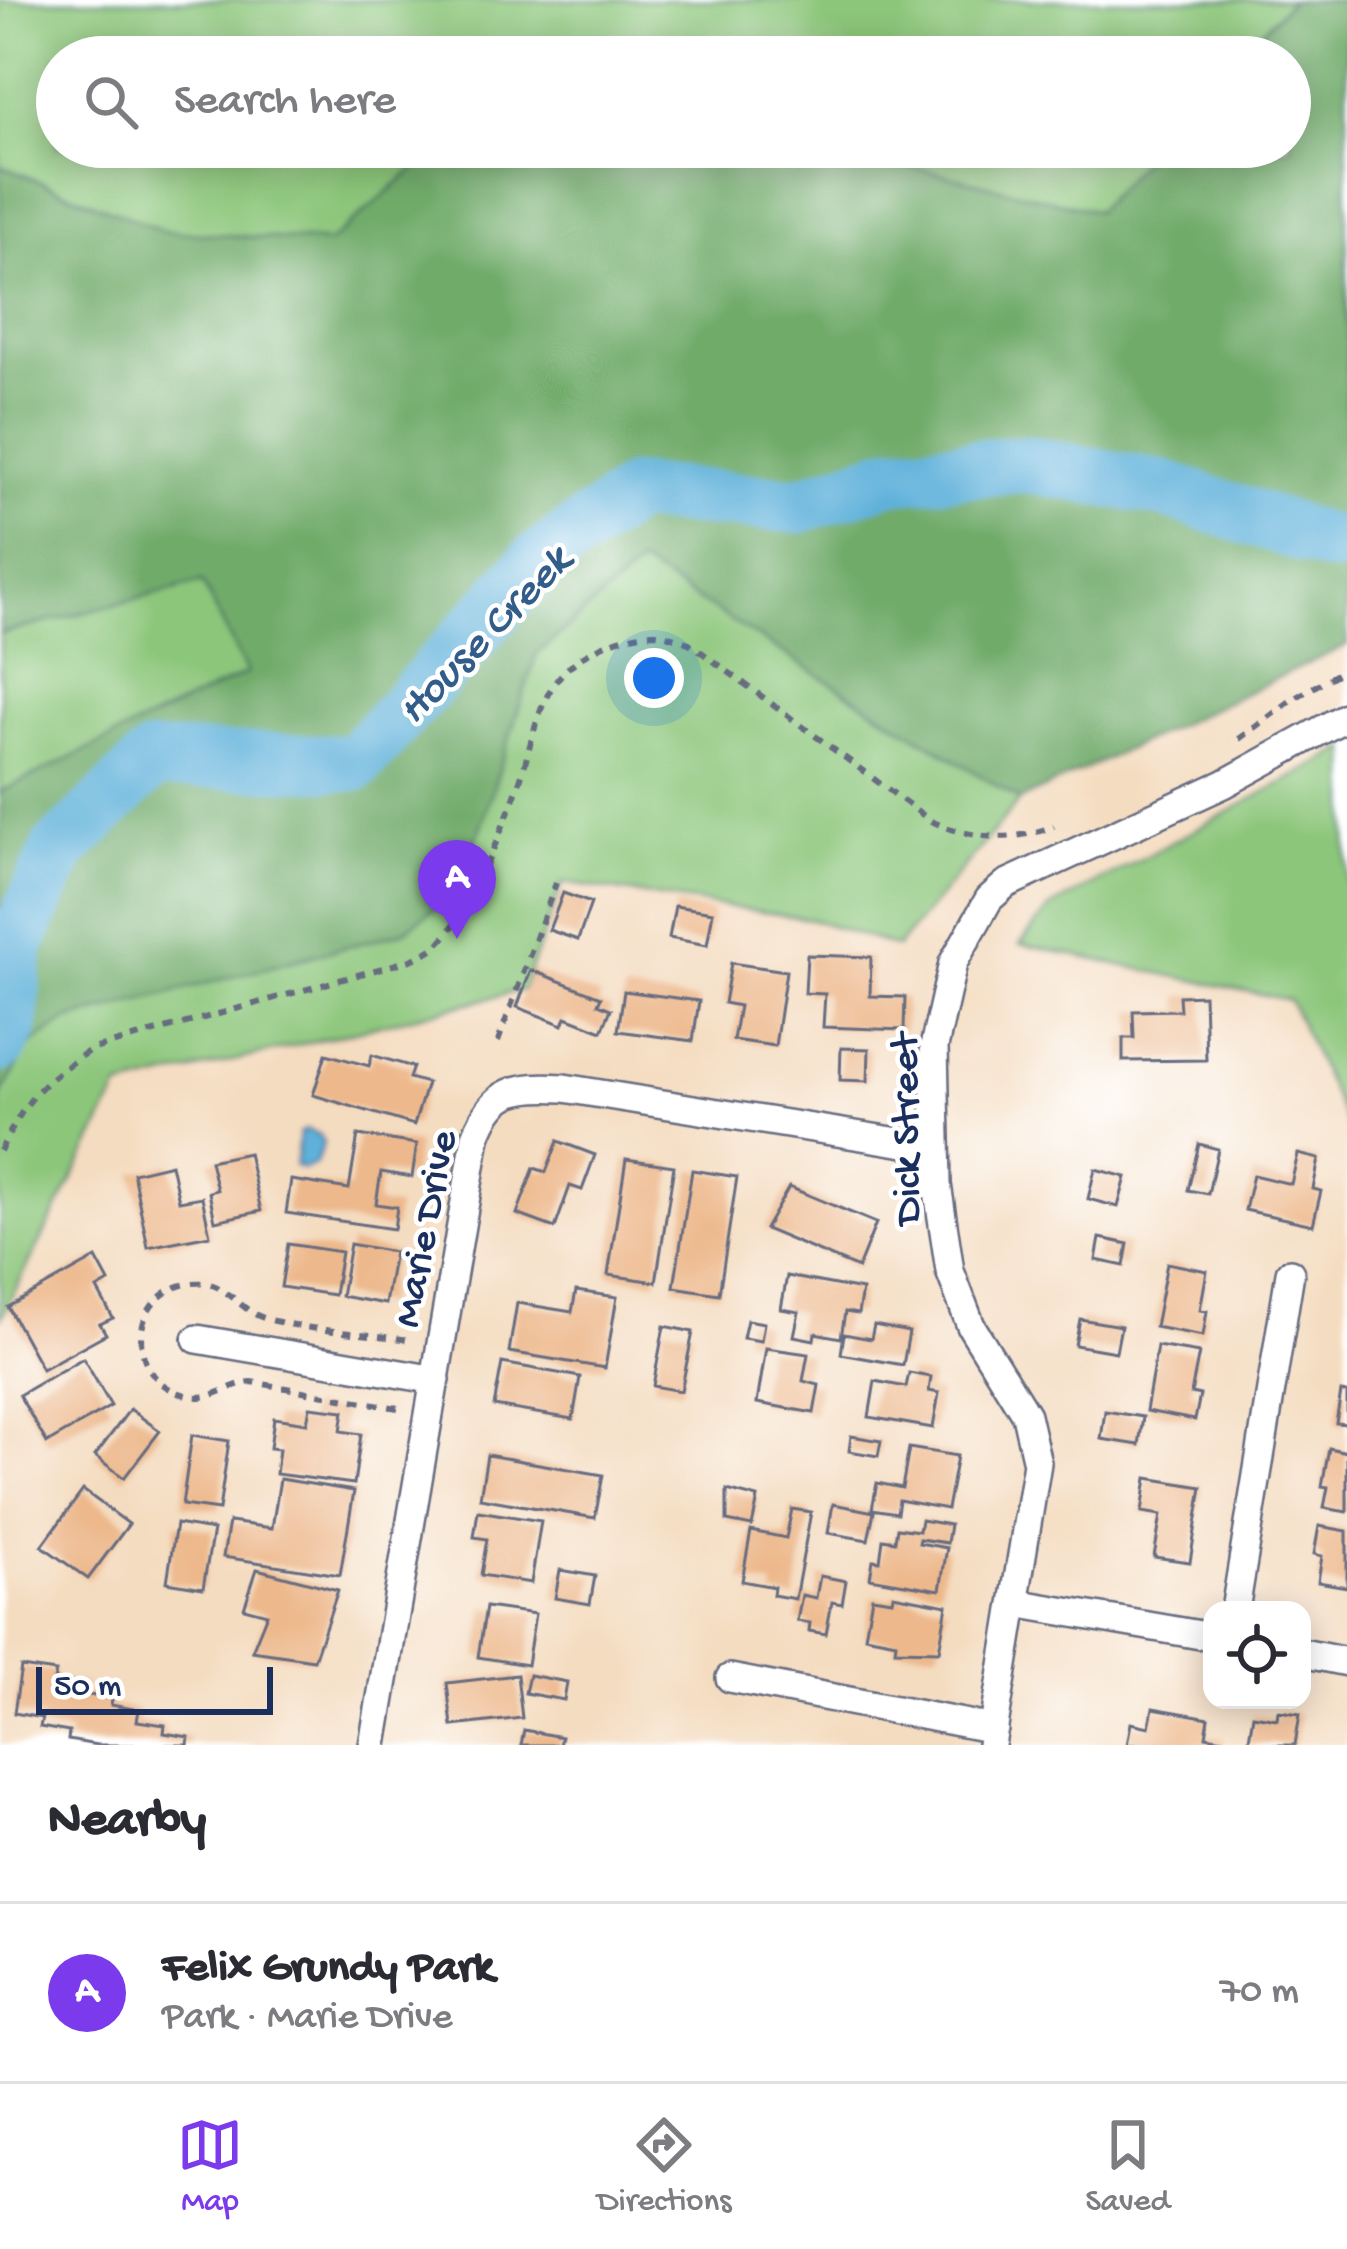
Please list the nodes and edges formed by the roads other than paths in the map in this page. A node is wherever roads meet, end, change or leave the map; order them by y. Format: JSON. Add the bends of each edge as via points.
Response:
{"nodes":[{"id":1,"x":1347,"y":716,"type":"edge"},
{"id":2,"x":936,"y":1148,"type":"junction"},
{"id":3,"x":1290,"y":1273,"type":"dead end"},
{"id":4,"x":197,"y":1339,"type":"dead end"},
{"id":5,"x":436,"y":1380,"type":"junction"},
{"id":6,"x":1235,"y":1601,"type":"edge"},
{"id":7,"x":1015,"y":1603,"type":"junction"},
{"id":8,"x":1203,"y":1635,"type":"edge"},
{"id":9,"x":1311,"y":1655,"type":"edge"},
{"id":10,"x":1347,"y":1662,"type":"edge"},
{"id":11,"x":730,"y":1678,"type":"dead end"},
{"id":12,"x":993,"y":1737,"type":"edge"},
{"id":13,"x":373,"y":1745,"type":"edge"}],
"edges":[{"from":1,"to":2,"type":"street","name":"Dick Street","via":[[989,899],[953,963],[934,1047]]},
{"from":2,"to":5,"type":"street","name":"Marie Drive","via":[[563,1088],[517,1088],[497,1101],[476,1137]]},
{"from":2,"to":7,"type":"street","name":"Dick Street","via":[[950,1271],[1035,1441]]},
{"from":3,"to":6,"type":"street"},
{"from":4,"to":5,"type":"street"},
{"from":5,"to":13,"type":"street","name":"Marie Drive"},
{"from":7,"to":8,"type":"street"},
{"from":7,"to":12,"type":"street","name":"Dick Street"},
{"from":9,"to":10,"type":"street"},
{"from":11,"to":12,"type":"street"}]}
